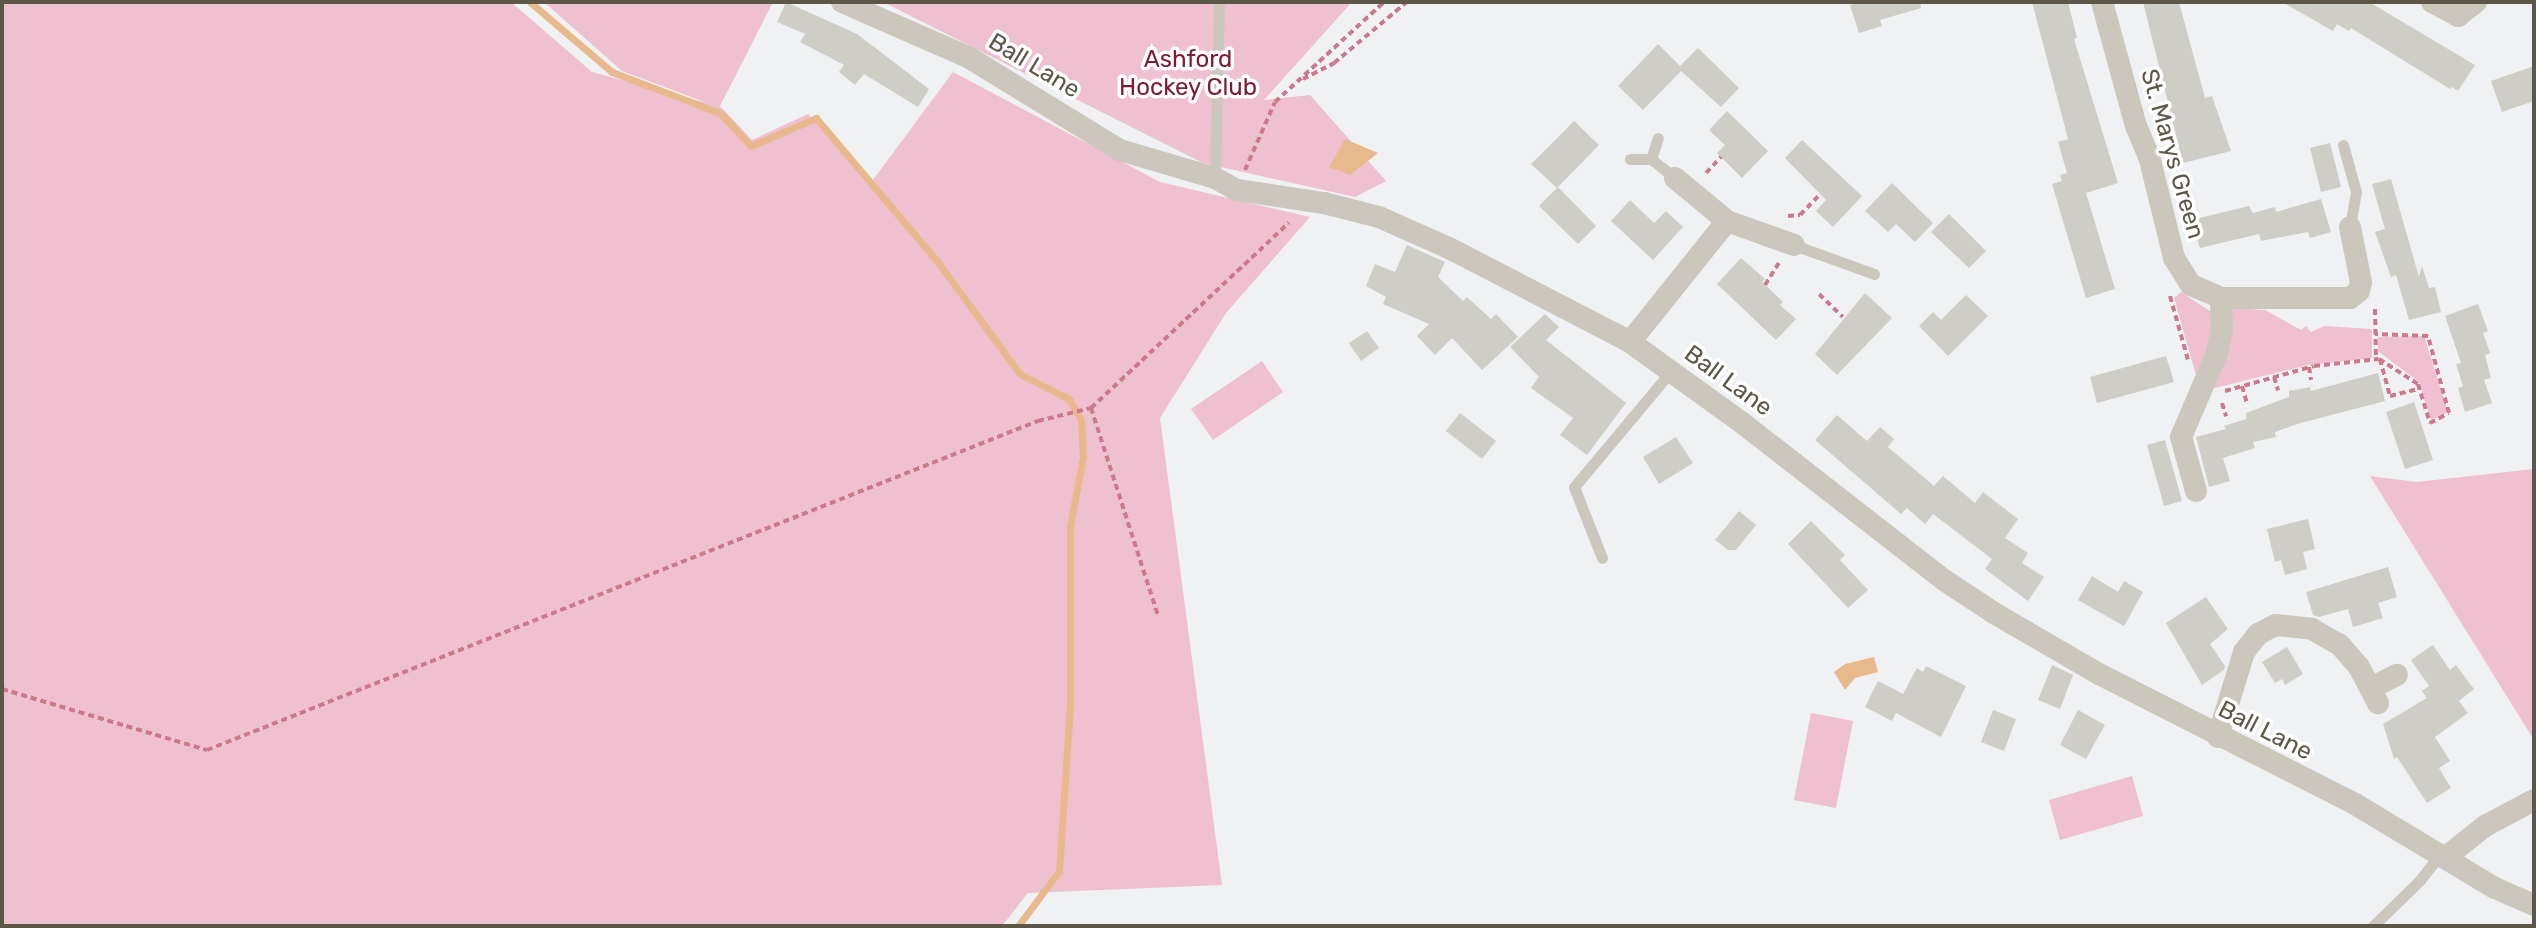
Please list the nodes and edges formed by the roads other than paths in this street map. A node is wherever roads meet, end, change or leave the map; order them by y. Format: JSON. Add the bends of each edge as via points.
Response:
{"nodes":[{"id":1,"x":842,"y":2,"type":"edge"},
{"id":2,"x":1219,"y":2,"type":"edge"},
{"id":3,"x":2102,"y":2,"type":"edge"},
{"id":4,"x":2432,"y":2,"type":"edge"},
{"id":5,"x":2476,"y":2,"type":"edge"},
{"id":6,"x":1658,"y":138,"type":"dead end"},
{"id":7,"x":2343,"y":145,"type":"dead end"},
{"id":8,"x":1630,"y":159,"type":"dead end"},
{"id":9,"x":1651,"y":159,"type":"junction"},
{"id":10,"x":1215,"y":178,"type":"junction"},
{"id":11,"x":1675,"y":178,"type":"joint"},
{"id":12,"x":1727,"y":221,"type":"junction"},
{"id":13,"x":2350,"y":227,"type":"joint"},
{"id":14,"x":1794,"y":245,"type":"joint"},
{"id":15,"x":1874,"y":274,"type":"dead end"},
{"id":16,"x":2221,"y":298,"type":"junction"},
{"id":17,"x":1630,"y":342,"type":"junction"},
{"id":18,"x":1671,"y":371,"type":"junction"},
{"id":19,"x":2196,"y":491,"type":"dead end"},
{"id":20,"x":1602,"y":558,"type":"dead end"},
{"id":21,"x":2397,"y":675,"type":"dead end"},
{"id":22,"x":2218,"y":737,"type":"junction"},
{"id":23,"x":2534,"y":800,"type":"edge"},
{"id":24,"x":2443,"y":856,"type":"junction"},
{"id":25,"x":2534,"y":905,"type":"edge"},
{"id":26,"x":2373,"y":926,"type":"edge"}],
"edges":[{"from":1,"to":10,"type":"street","name":"Ball Lane","via":[[968,57],[1120,150]]},
{"from":2,"to":10,"type":"lane"},
{"from":3,"to":16,"type":"street","name":"St. Marys Green","via":[[2181,272],[2197,289]]},
{"from":4,"to":5,"type":"street","via":[[2461,16]]},
{"from":6,"to":9,"type":"lane"},
{"from":7,"to":13,"type":"lane","via":[[2356,192]]},
{"from":8,"to":9,"type":"lane"},
{"from":9,"to":11,"type":"lane"},
{"from":10,"to":17,"type":"street","name":"Ball Lane","via":[[1237,190],[1379,217]]},
{"from":11,"to":12,"type":"street"},
{"from":12,"to":14,"type":"street"},
{"from":12,"to":17,"type":"street"},
{"from":13,"to":16,"type":"street","name":"St. Marys Green","via":[[2360,271],[2360,289],[2354,296]]},
{"from":14,"to":15,"type":"lane"},
{"from":16,"to":19,"type":"street","via":[[2220,344],[2181,437]]},
{"from":17,"to":18,"type":"street","name":"Ball Lane"},
{"from":18,"to":20,"type":"lane","via":[[1574,487]]},
{"from":18,"to":22,"type":"street","name":"Ball Lane","via":[[1944,580],[2061,653]]},
{"from":21,"to":22,"type":"street","via":[[2374,696],[2351,656],[2332,639],[2298,624],[2276,625],[2258,634],[2244,652]]},
{"from":22,"to":24,"type":"street","name":"Ball Lane","via":[[2355,804]]},
{"from":23,"to":24,"type":"street"},
{"from":24,"to":25,"type":"street","name":"Ball Lane"},
{"from":24,"to":26,"type":"lane"}]}
